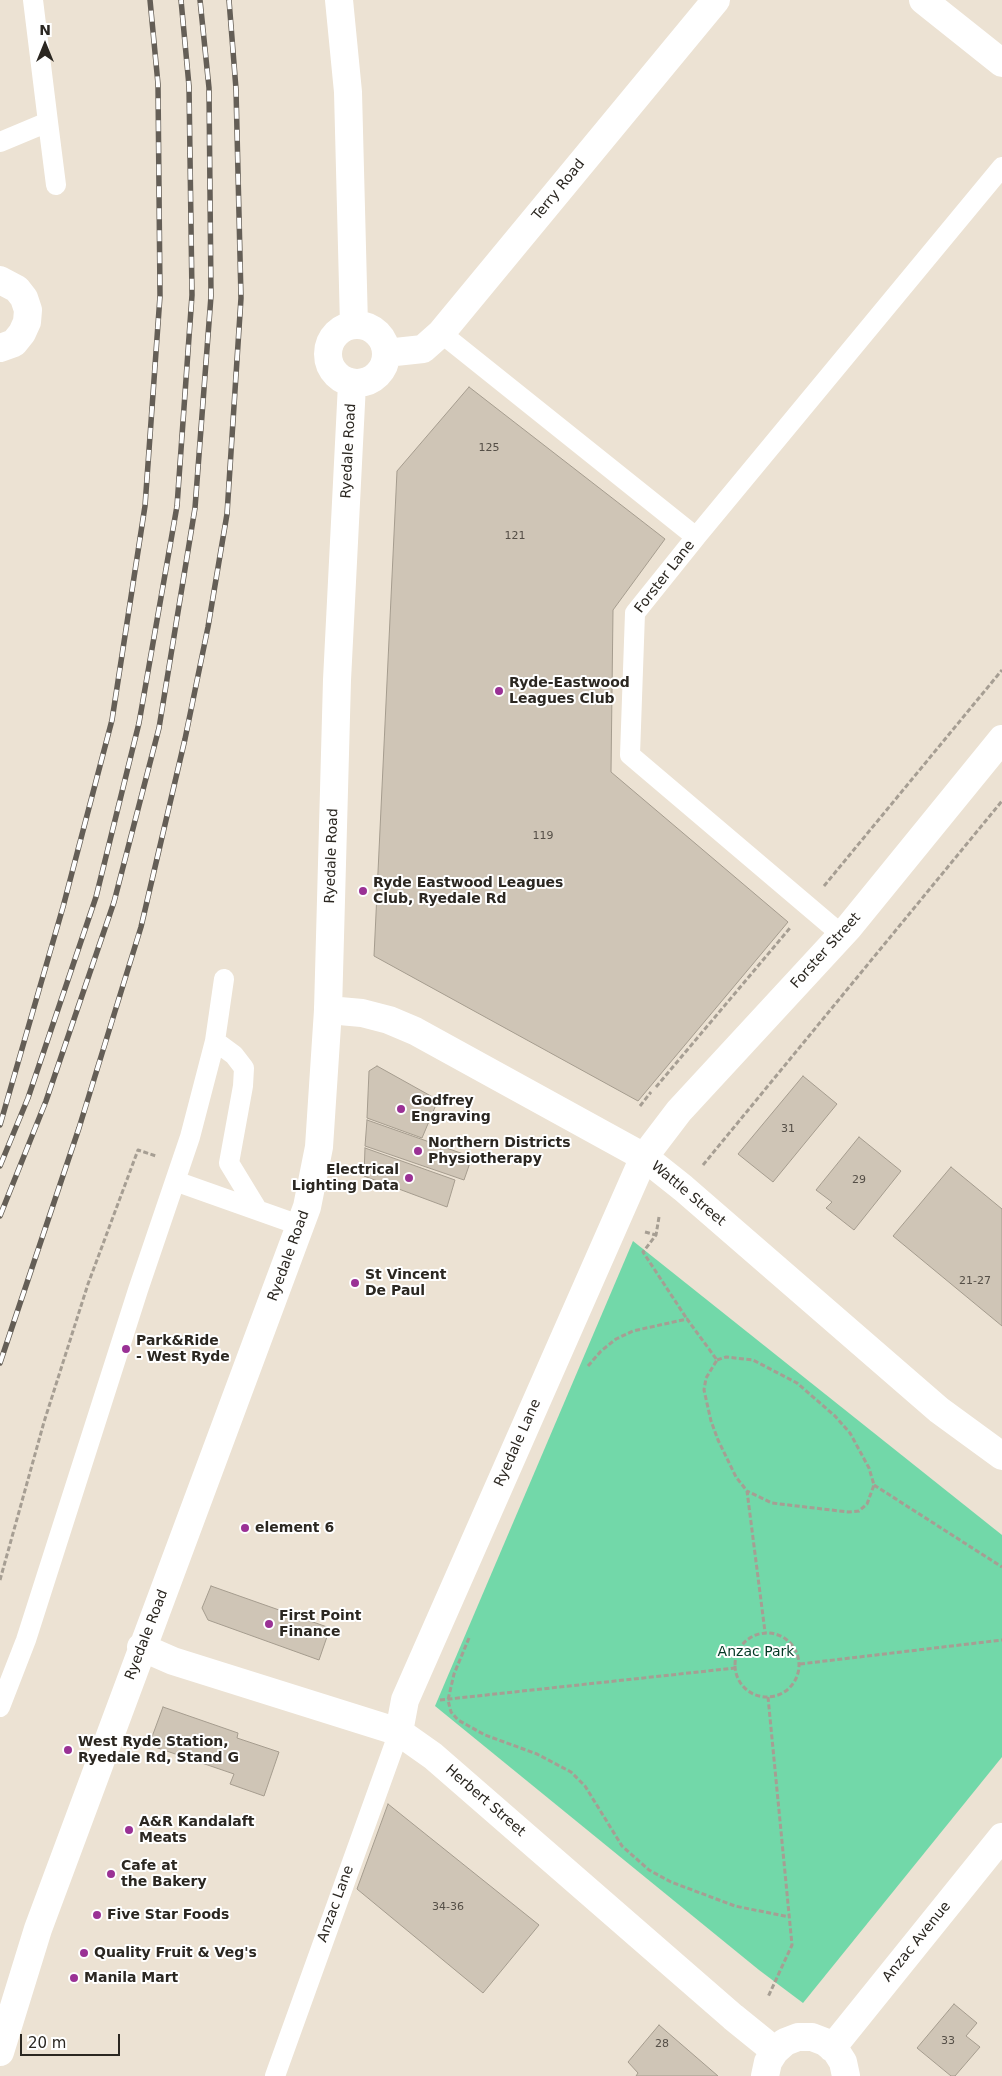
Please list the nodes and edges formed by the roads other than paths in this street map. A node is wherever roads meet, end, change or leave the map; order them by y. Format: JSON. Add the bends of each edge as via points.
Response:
{"nodes":[{"id":1,"x":33,"y":0,"type":"edge"},
{"id":2,"x":339,"y":0,"type":"edge"},
{"id":3,"x":716,"y":0,"type":"edge"},
{"id":4,"x":923,"y":0,"type":"edge"},
{"id":5,"x":1002,"y":63,"type":"edge"},
{"id":6,"x":48,"y":122,"type":"junction"},
{"id":7,"x":0,"y":142,"type":"edge"},
{"id":8,"x":1002,"y":167,"type":"edge"},
{"id":9,"x":56,"y":185,"type":"dead end"},
{"id":10,"x":0,"y":280,"type":"edge"},
{"id":11,"x":354,"y":325,"type":"junction"},
{"id":12,"x":441,"y":333,"type":"junction"},
{"id":13,"x":0,"y":348,"type":"edge"},
{"id":14,"x":386,"y":353,"type":"junction"},
{"id":15,"x":352,"y":384,"type":"junction"},
{"id":16,"x":696,"y":537,"type":"junction"},
{"id":17,"x":1002,"y":740,"type":"edge"},
{"id":18,"x":842,"y":936,"type":"junction"},
{"id":19,"x":224,"y":979,"type":"dead end"},
{"id":20,"x":328,"y":1010,"type":"junction"},
{"id":21,"x":215,"y":1041,"type":"junction"},
{"id":22,"x":644,"y":1157,"type":"junction"},
{"id":23,"x":178,"y":1173,"type":"junction"},
{"id":24,"x":257,"y":1209,"type":"junction"},
{"id":25,"x":300,"y":1225,"type":"junction"},
{"id":26,"x":1002,"y":1456,"type":"edge"},
{"id":27,"x":141,"y":1647,"type":"junction"},
{"id":28,"x":0,"y":1707,"type":"edge"},
{"id":29,"x":399,"y":1732,"type":"junction"},
{"id":30,"x":1002,"y":1837,"type":"edge"},
{"id":31,"x":832,"y":2048,"type":"junction"},
{"id":32,"x":775,"y":2051,"type":"junction"},
{"id":33,"x":0,"y":2052,"type":"edge"},
{"id":34,"x":275,"y":2076,"type":"edge"},
{"id":35,"x":765,"y":2076,"type":"edge"},
{"id":36,"x":846,"y":2076,"type":"edge"}],
"edges":[{"from":1,"to":6,"type":"lane"},
{"from":2,"to":11,"type":"street","via":[[348,92]]},
{"from":3,"to":12,"type":"street","name":"Terry Road"},
{"from":4,"to":5,"type":"street"},
{"from":6,"to":7,"type":"lane"},
{"from":6,"to":9,"type":"lane"},
{"from":8,"to":16,"type":"lane"},
{"from":10,"to":13,"type":"street","via":[[17,289],[28,310],[22,333],[14,343]]},
{"from":11,"to":14,"type":"street","via":[[373,329],[380,336]]},
{"from":11,"to":15,"type":"street","via":[[337,332],[327,348],[330,367],[335,375]]},
{"from":12,"to":14,"type":"street","name":"Terry Road","via":[[423,349]]},
{"from":12,"to":16,"type":"lane","name":"Forster Lane"},
{"from":14,"to":15,"type":"street","via":[[382,370],[376,376],[361,384]]},
{"from":15,"to":20,"type":"street","name":"Ryedale Road","via":[[337,680]]},
{"from":16,"to":18,"type":"lane","name":"Forster Lane","via":[[634,613],[630,755]]},
{"from":17,"to":18,"type":"street","name":"Forster Street"},
{"from":18,"to":22,"type":"street","name":"Forster Street","via":[[679,1111]]},
{"from":19,"to":21,"type":"lane"},
{"from":20,"to":22,"type":"street","name":"Wattle Street","via":[[362,1013],[414,1031]]},
{"from":20,"to":25,"type":"street","name":"Ryedale Road","via":[[319,1147],[314,1182]]},
{"from":21,"to":23,"type":"lane"},
{"from":21,"to":24,"type":"lane","via":[[234,1055],[244,1068],[229,1163]]},
{"from":22,"to":26,"type":"street","name":"Wattle Street","via":[[939,1410]]},
{"from":22,"to":29,"type":"street","name":"Ryedale Lane","via":[[405,1700]]},
{"from":23,"to":24,"type":"lane"},
{"from":23,"to":28,"type":"lane","via":[[26,1640]]},
{"from":24,"to":25,"type":"lane"},
{"from":25,"to":27,"type":"street","name":"Ryedale Road","via":[[189,1529]]},
{"from":27,"to":29,"type":"street","name":"Herbert Street","via":[[173,1661]]},
{"from":27,"to":33,"type":"street","name":"Ryedale Road","via":[[38,1929]]},
{"from":29,"to":32,"type":"street","name":"Herbert Street","via":[[433,1756]]},
{"from":29,"to":34,"type":"lane","name":"Anzac Lane"},
{"from":30,"to":31,"type":"street","name":"Anzac Avenue"},
{"from":31,"to":32,"type":"street","via":[[812,2038],[798,2038]]},
{"from":31,"to":36,"type":"street","via":[[843,2062]]},
{"from":32,"to":35,"type":"street"}]}
